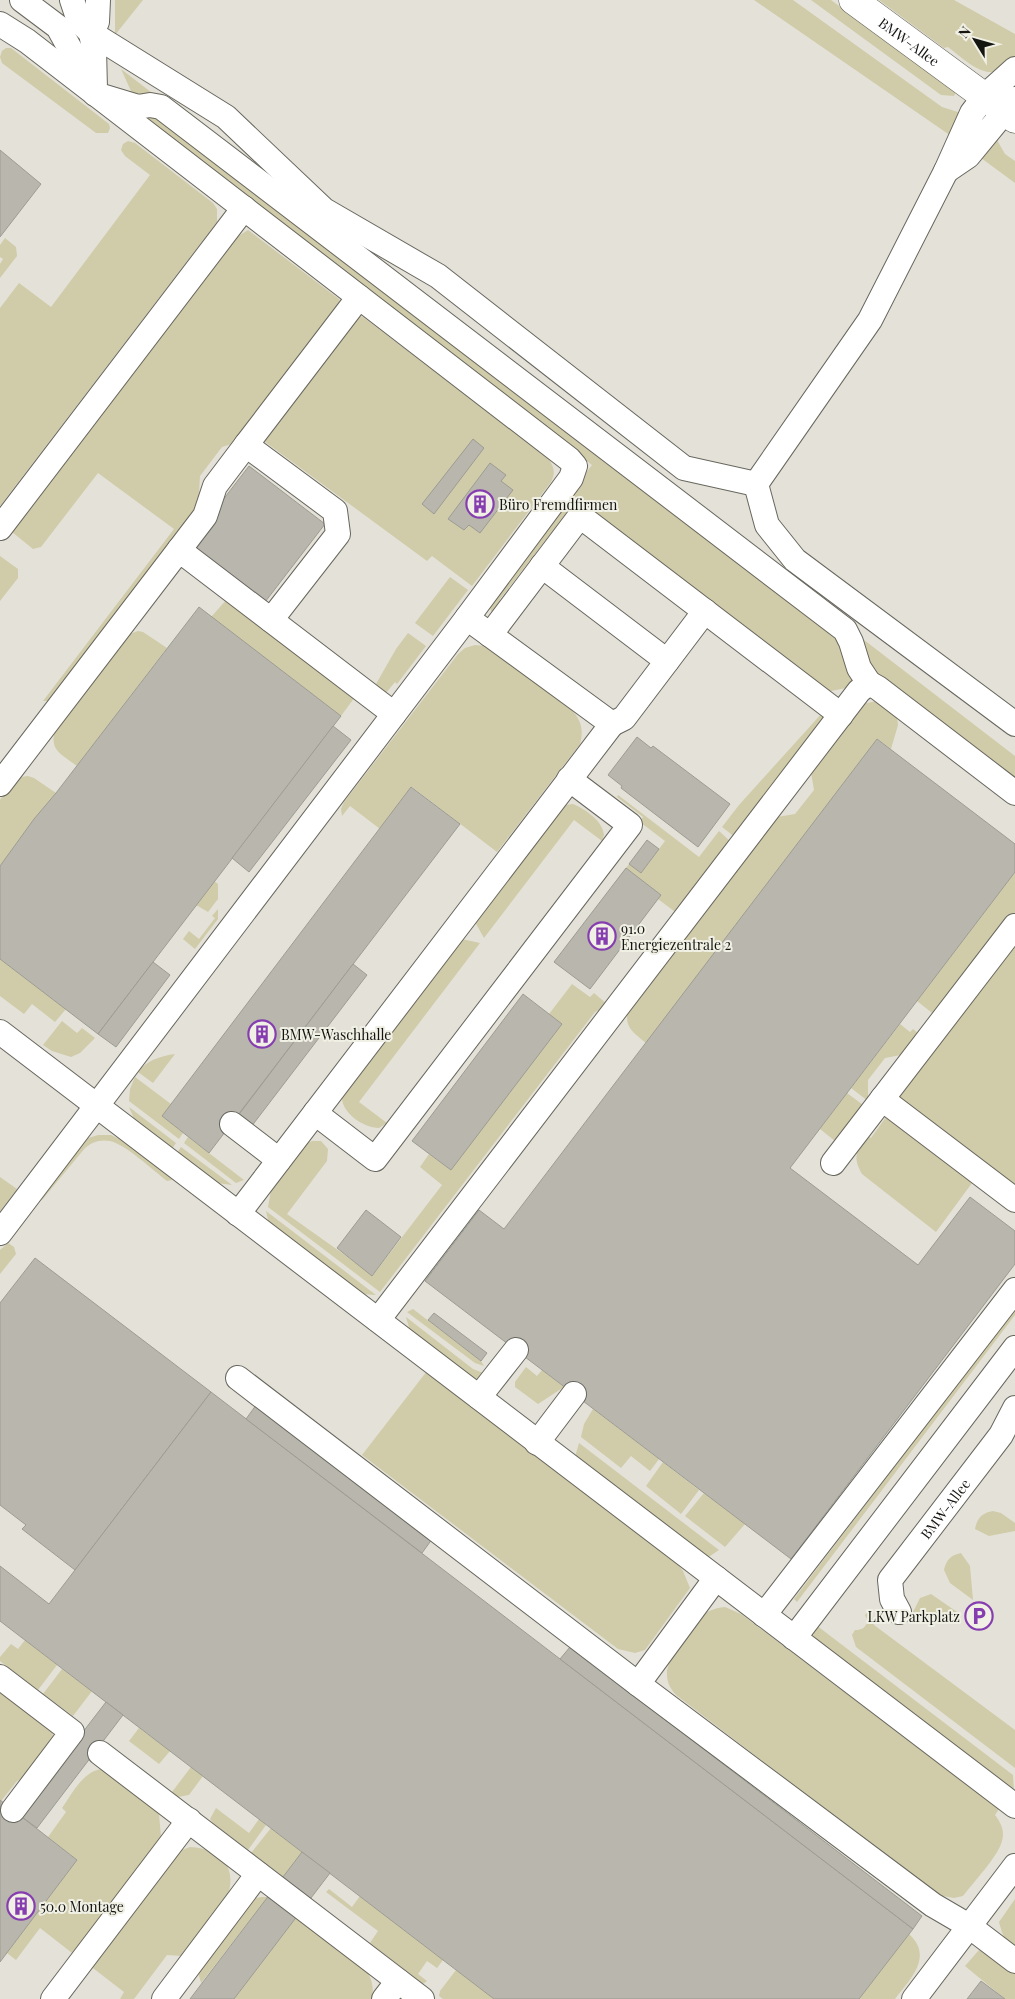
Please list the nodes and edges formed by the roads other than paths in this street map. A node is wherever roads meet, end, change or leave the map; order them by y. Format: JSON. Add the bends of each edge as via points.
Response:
{"nodes":[{"id":1,"x":22,"y":0,"type":"edge"},
{"id":2,"x":72,"y":0,"type":"edge"},
{"id":3,"x":98,"y":0,"type":"edge"},
{"id":4,"x":853,"y":0,"type":"edge"},
{"id":5,"x":0,"y":24,"type":"edge"},
{"id":6,"x":91,"y":33,"type":"junction"},
{"id":7,"x":1015,"y":69,"type":"edge"},
{"id":8,"x":95,"y":94,"type":"junction"},
{"id":9,"x":1005,"y":106,"type":"edge"},
{"id":10,"x":244,"y":208,"type":"junction"},
{"id":11,"x":359,"y":297,"type":"junction"},
{"id":12,"x":246,"y":444,"type":"junction"},
{"id":13,"x":756,"y":484,"type":"junction"},
{"id":14,"x":0,"y":528,"type":"edge"},
{"id":15,"x":180,"y":550,"type":"junction"},
{"id":16,"x":542,"y":566,"type":"junction"},
{"id":17,"x":704,"y":611,"type":"junction"},
{"id":18,"x":467,"y":618,"type":"junction"},
{"id":19,"x":271,"y":620,"type":"junction"},
{"id":20,"x":490,"y":635,"type":"junction"},
{"id":21,"x":666,"y":661,"type":"junction"},
{"id":22,"x":869,"y":683,"type":"junction"},
{"id":23,"x":394,"y":714,"type":"junction"},
{"id":24,"x":841,"y":715,"type":"junction"},
{"id":25,"x":612,"y":724,"type":"junction"},
{"id":26,"x":1015,"y":724,"type":"edge"},
{"id":27,"x":570,"y":779,"type":"junction"},
{"id":28,"x":0,"y":784,"type":"edge"},
{"id":29,"x":1015,"y":793,"type":"edge"},
{"id":30,"x":1015,"y":926,"type":"edge"},
{"id":31,"x":0,"y":1032,"type":"edge"},
{"id":32,"x":882,"y":1099,"type":"junction"},
{"id":33,"x":97,"y":1106,"type":"junction"},
{"id":34,"x":315,"y":1113,"type":"junction"},
{"id":35,"x":232,"y":1124,"type":"dead end"},
{"id":36,"x":279,"y":1160,"type":"junction"},
{"id":37,"x":833,"y":1163,"type":"dead end"},
{"id":38,"x":1015,"y":1200,"type":"edge"},
{"id":39,"x":238,"y":1214,"type":"junction"},
{"id":40,"x":0,"y":1233,"type":"edge"},
{"id":41,"x":1015,"y":1290,"type":"edge"},
{"id":42,"x":378,"y":1320,"type":"junction"},
{"id":43,"x":1015,"y":1348,"type":"edge"},
{"id":44,"x":516,"y":1350,"type":"dead end"},
{"id":45,"x":238,"y":1378,"type":"dead end"},
{"id":46,"x":574,"y":1394,"type":"dead end"},
{"id":47,"x":479,"y":1397,"type":"junction"},
{"id":48,"x":1015,"y":1408,"type":"edge"},
{"id":49,"x":537,"y":1443,"type":"junction"},
{"id":50,"x":716,"y":1578,"type":"junction"},
{"id":51,"x":899,"y":1612,"type":"dead end"},
{"id":52,"x":764,"y":1614,"type":"junction"},
{"id":53,"x":794,"y":1638,"type":"junction"},
{"id":54,"x":0,"y":1676,"type":"edge"},
{"id":55,"x":638,"y":1684,"type":"junction"},
{"id":56,"x":100,"y":1753,"type":"dead end"},
{"id":57,"x":1015,"y":1806,"type":"edge"},
{"id":58,"x":13,"y":1810,"type":"dead end"},
{"id":59,"x":189,"y":1820,"type":"junction"},
{"id":60,"x":1015,"y":1866,"type":"edge"},
{"id":61,"x":258,"y":1874,"type":"junction"},
{"id":62,"x":969,"y":1926,"type":"junction"},
{"id":63,"x":1015,"y":1961,"type":"edge"},
{"id":64,"x":391,"y":1990,"type":"edge"},
{"id":65,"x":53,"y":1999,"type":"edge"},
{"id":66,"x":164,"y":1999,"type":"edge"},
{"id":67,"x":422,"y":1999,"type":"edge"},
{"id":68,"x":914,"y":1999,"type":"edge"}],
"edges":[{"from":1,"to":8,"type":"lane","via":[[58,27]]},
{"from":2,"to":6,"type":"lane","via":[[79,21]]},
{"from":3,"to":6,"type":"lane","via":[[97,22]]},
{"from":4,"to":9,"type":"main road","name":"BMW-Allee"},
{"from":5,"to":8,"type":"lane"},
{"from":6,"to":8,"type":"lane"},
{"from":6,"to":13,"type":"lane","via":[[226,116],[324,210],[438,276],[684,468]]},
{"from":7,"to":9,"type":"lane"},
{"from":8,"to":10,"type":"lane"},
{"from":8,"to":22,"type":"lane","via":[[138,107],[161,107],[845,630],[859,668]]},
{"from":9,"to":13,"type":"lane","via":[[972,114],[870,320]]},
{"from":10,"to":11,"type":"lane"},
{"from":10,"to":14,"type":"lane"},
{"from":11,"to":12,"type":"lane"},
{"from":11,"to":18,"type":"lane","via":[[575,466],[571,478]]},
{"from":12,"to":15,"type":"lane","via":[[215,486],[205,516]]},
{"from":12,"to":19,"type":"lane","via":[[335,511],[338,534]]},
{"from":13,"to":26,"type":"lane","via":[[767,525],[795,560]]},
{"from":15,"to":19,"type":"lane"},
{"from":15,"to":28,"type":"lane"},
{"from":16,"to":17,"type":"lane","via":[[580,516]]},
{"from":16,"to":20,"type":"lane"},
{"from":16,"to":21,"type":"lane"},
{"from":17,"to":21,"type":"lane"},
{"from":17,"to":24,"type":"lane"},
{"from":18,"to":20,"type":"lane"},
{"from":18,"to":23,"type":"lane"},
{"from":19,"to":23,"type":"lane"},
{"from":20,"to":25,"type":"lane"},
{"from":21,"to":25,"type":"lane","via":[[624,718]]},
{"from":22,"to":24,"type":"lane"},
{"from":22,"to":29,"type":"lane"},
{"from":23,"to":33,"type":"lane"},
{"from":24,"to":42,"type":"lane"},
{"from":25,"to":27,"type":"lane"},
{"from":27,"to":34,"type":"lane"},
{"from":27,"to":34,"type":"lane","via":[[630,825],[563,913],[375,1159]]},
{"from":30,"to":32,"type":"lane"},
{"from":31,"to":33,"type":"lane"},
{"from":32,"to":37,"type":"lane"},
{"from":32,"to":38,"type":"lane"},
{"from":33,"to":39,"type":"lane"},
{"from":33,"to":40,"type":"lane"},
{"from":34,"to":36,"type":"lane"},
{"from":35,"to":36,"type":"lane"},
{"from":36,"to":39,"type":"lane"},
{"from":39,"to":42,"type":"lane"},
{"from":41,"to":52,"type":"lane"},
{"from":42,"to":47,"type":"lane"},
{"from":43,"to":53,"type":"lane"},
{"from":44,"to":47,"type":"lane"},
{"from":45,"to":55,"type":"lane"},
{"from":46,"to":49,"type":"lane"},
{"from":47,"to":49,"type":"lane"},
{"from":48,"to":51,"type":"lane","name":"BMW-Allee","via":[[1001,1435],[890,1580],[892,1599]]},
{"from":49,"to":50,"type":"lane"},
{"from":50,"to":52,"type":"lane"},
{"from":50,"to":55,"type":"lane"},
{"from":52,"to":53,"type":"lane"},
{"from":53,"to":57,"type":"lane"},
{"from":54,"to":58,"type":"lane","via":[[72,1732]]},
{"from":55,"to":62,"type":"lane","via":[[933,1905]]},
{"from":56,"to":59,"type":"lane"},
{"from":59,"to":61,"type":"lane"},
{"from":59,"to":65,"type":"lane"},
{"from":60,"to":62,"type":"lane"},
{"from":61,"to":64,"type":"lane"},
{"from":61,"to":66,"type":"lane"},
{"from":62,"to":63,"type":"lane"},
{"from":62,"to":68,"type":"lane"},
{"from":64,"to":67,"type":"lane"}]}
